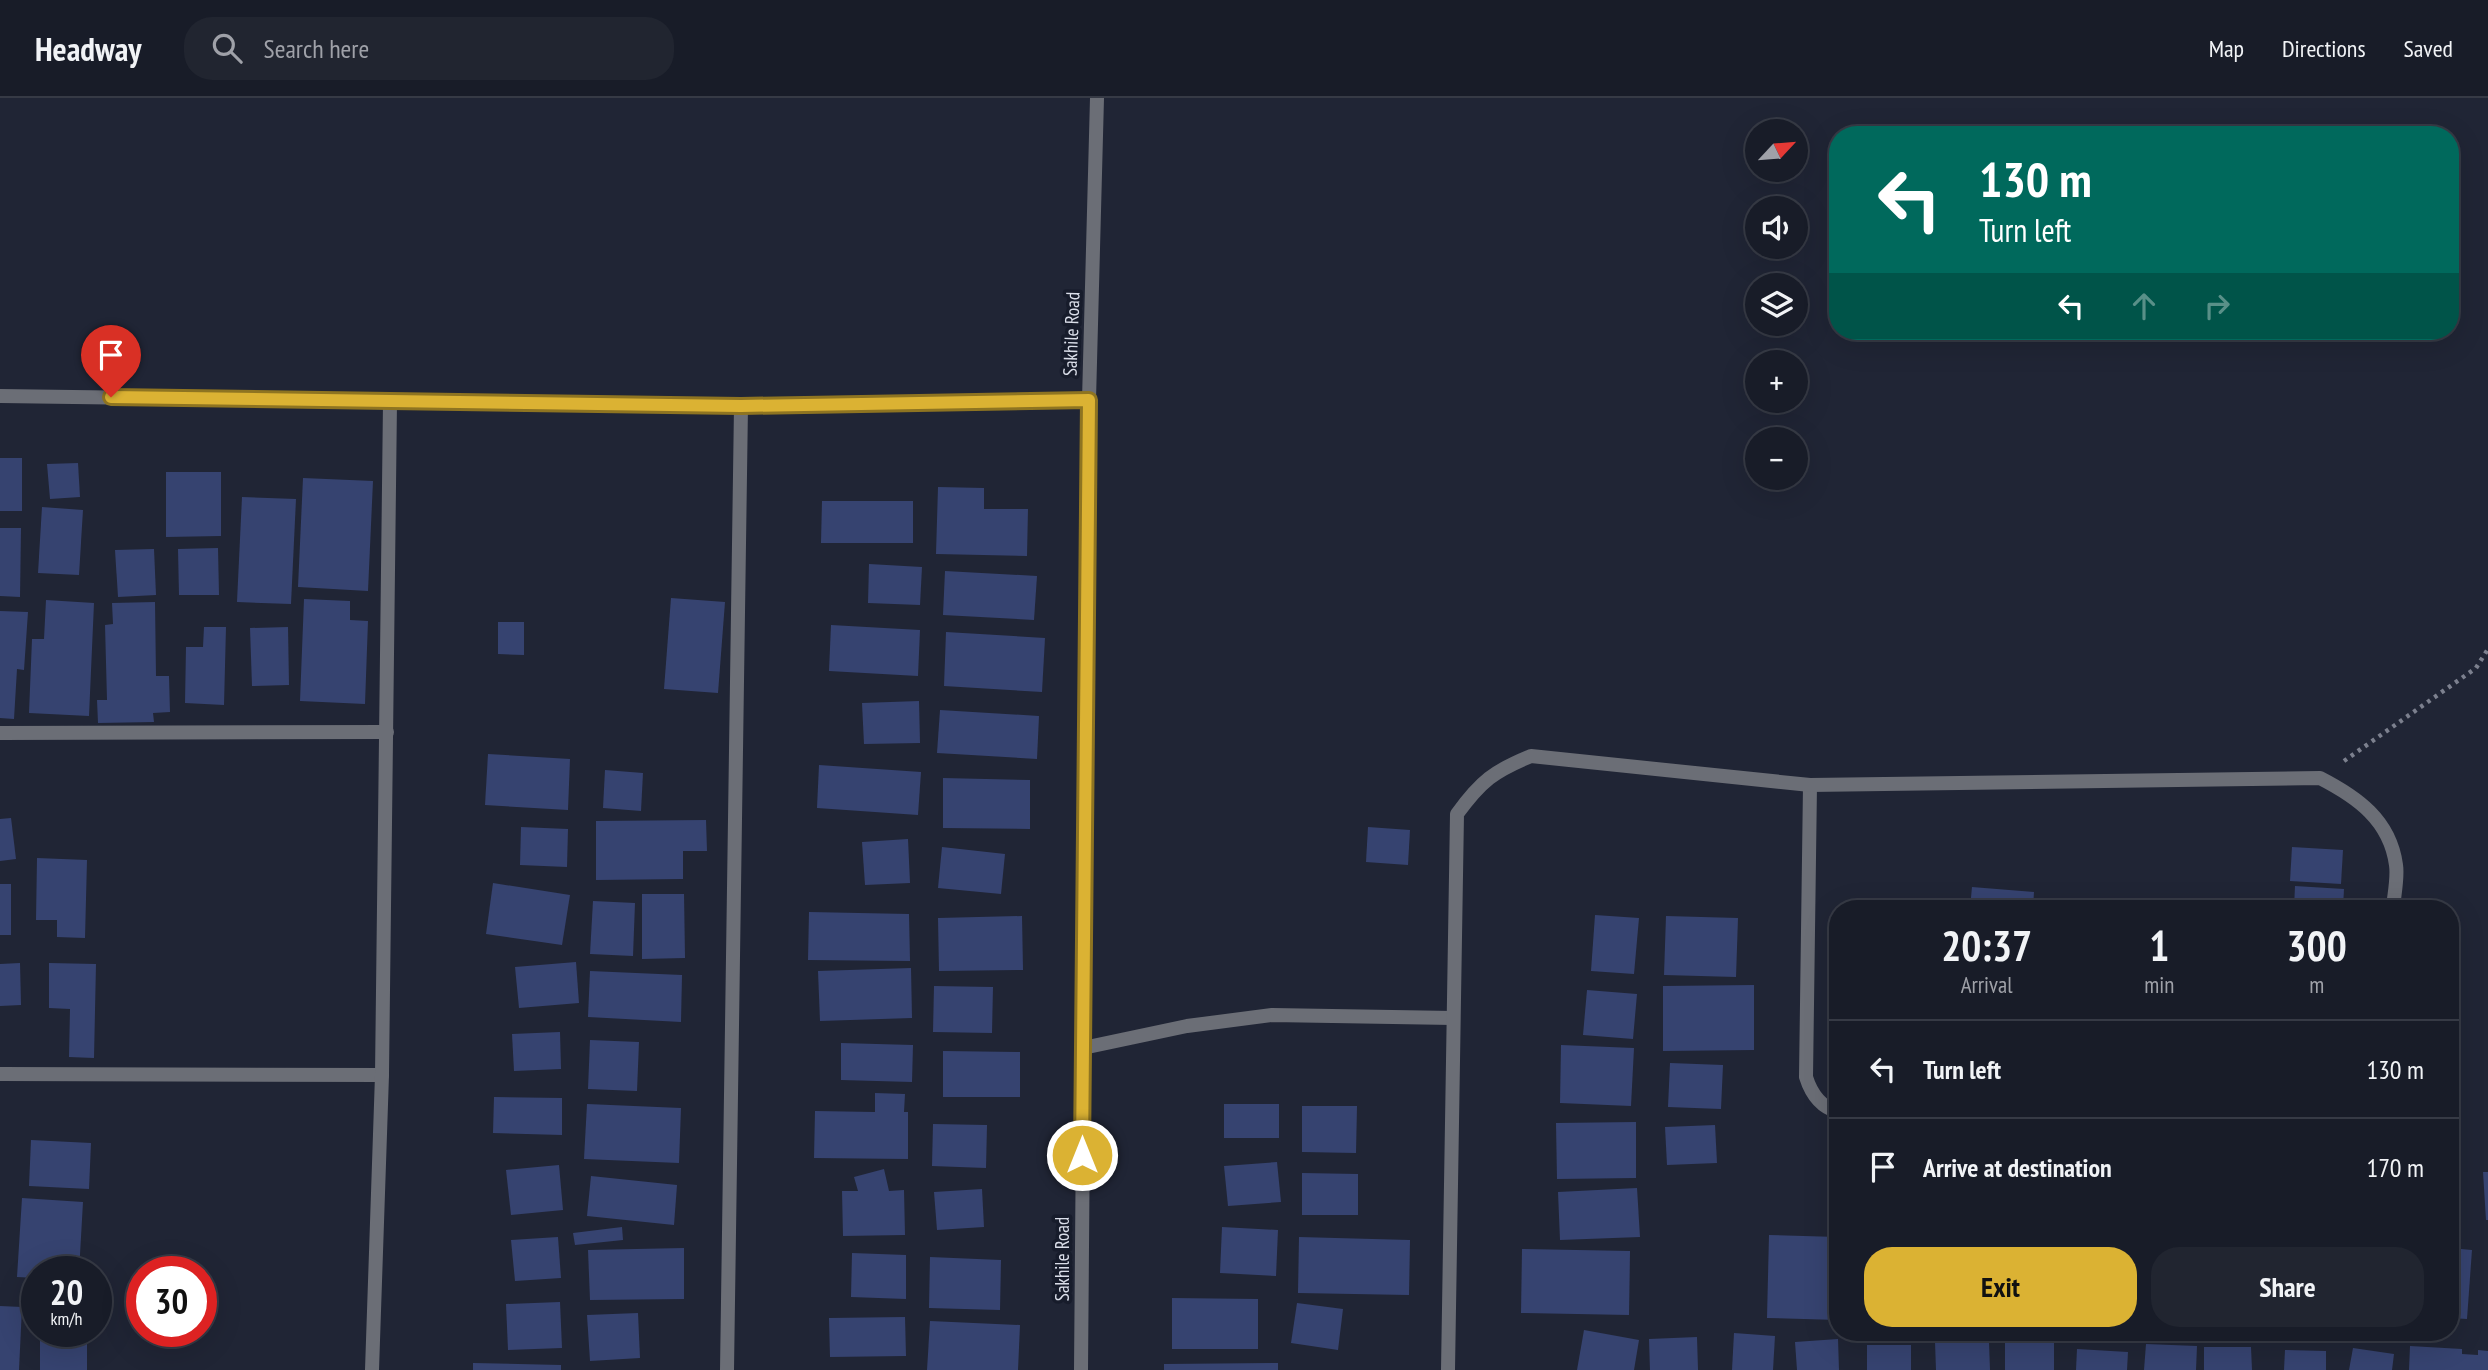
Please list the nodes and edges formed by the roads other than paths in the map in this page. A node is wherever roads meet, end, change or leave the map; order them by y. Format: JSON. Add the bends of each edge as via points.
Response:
{"nodes":[{"id":1,"x":1097,"y":98,"type":"edge"},
{"id":2,"x":0,"y":396,"type":"edge"},
{"id":3,"x":1089,"y":400,"type":"junction"},
{"id":4,"x":390,"y":402,"type":"junction"},
{"id":5,"x":741,"y":406,"type":"junction"},
{"id":6,"x":387,"y":732,"type":"junction"},
{"id":7,"x":0,"y":733,"type":"edge"},
{"id":8,"x":1811,"y":785,"type":"junction"},
{"id":9,"x":2394,"y":900,"type":"edge"},
{"id":10,"x":1453,"y":1018,"type":"junction"},
{"id":11,"x":1083,"y":1048,"type":"junction"},
{"id":12,"x":0,"y":1074,"type":"edge"},
{"id":13,"x":382,"y":1075,"type":"junction"},
{"id":14,"x":1829,"y":1108,"type":"edge"},
{"id":15,"x":372,"y":1370,"type":"edge"},
{"id":16,"x":727,"y":1370,"type":"edge"},
{"id":17,"x":1080,"y":1370,"type":"edge"},
{"id":18,"x":1448,"y":1370,"type":"edge"}],
"edges":[{"from":1,"to":3,"type":"street","name":"Sakhile Road"},
{"from":2,"to":4,"type":"street"},
{"from":3,"to":5,"type":"street"},
{"from":3,"to":11,"type":"street","name":"Sakhile Road"},
{"from":4,"to":5,"type":"street"},
{"from":4,"to":6,"type":"street"},
{"from":5,"to":16,"type":"street"},
{"from":6,"to":7,"type":"street"},
{"from":6,"to":13,"type":"street"},
{"from":8,"to":9,"type":"street","via":[[2320,778],[2351,794],[2372,814],[2390,842],[2397,867]]},
{"from":8,"to":10,"type":"street","via":[[1531,756],[1506,766],[1476,788],[1457,814]]},
{"from":8,"to":14,"type":"street","via":[[1806,1076],[1811,1091]]},
{"from":10,"to":11,"type":"street","via":[[1272,1015],[1187,1026]]},
{"from":10,"to":18,"type":"street"},
{"from":11,"to":17,"type":"street","name":"Sakhile Road"},
{"from":12,"to":13,"type":"street"},
{"from":13,"to":15,"type":"street"}]}
